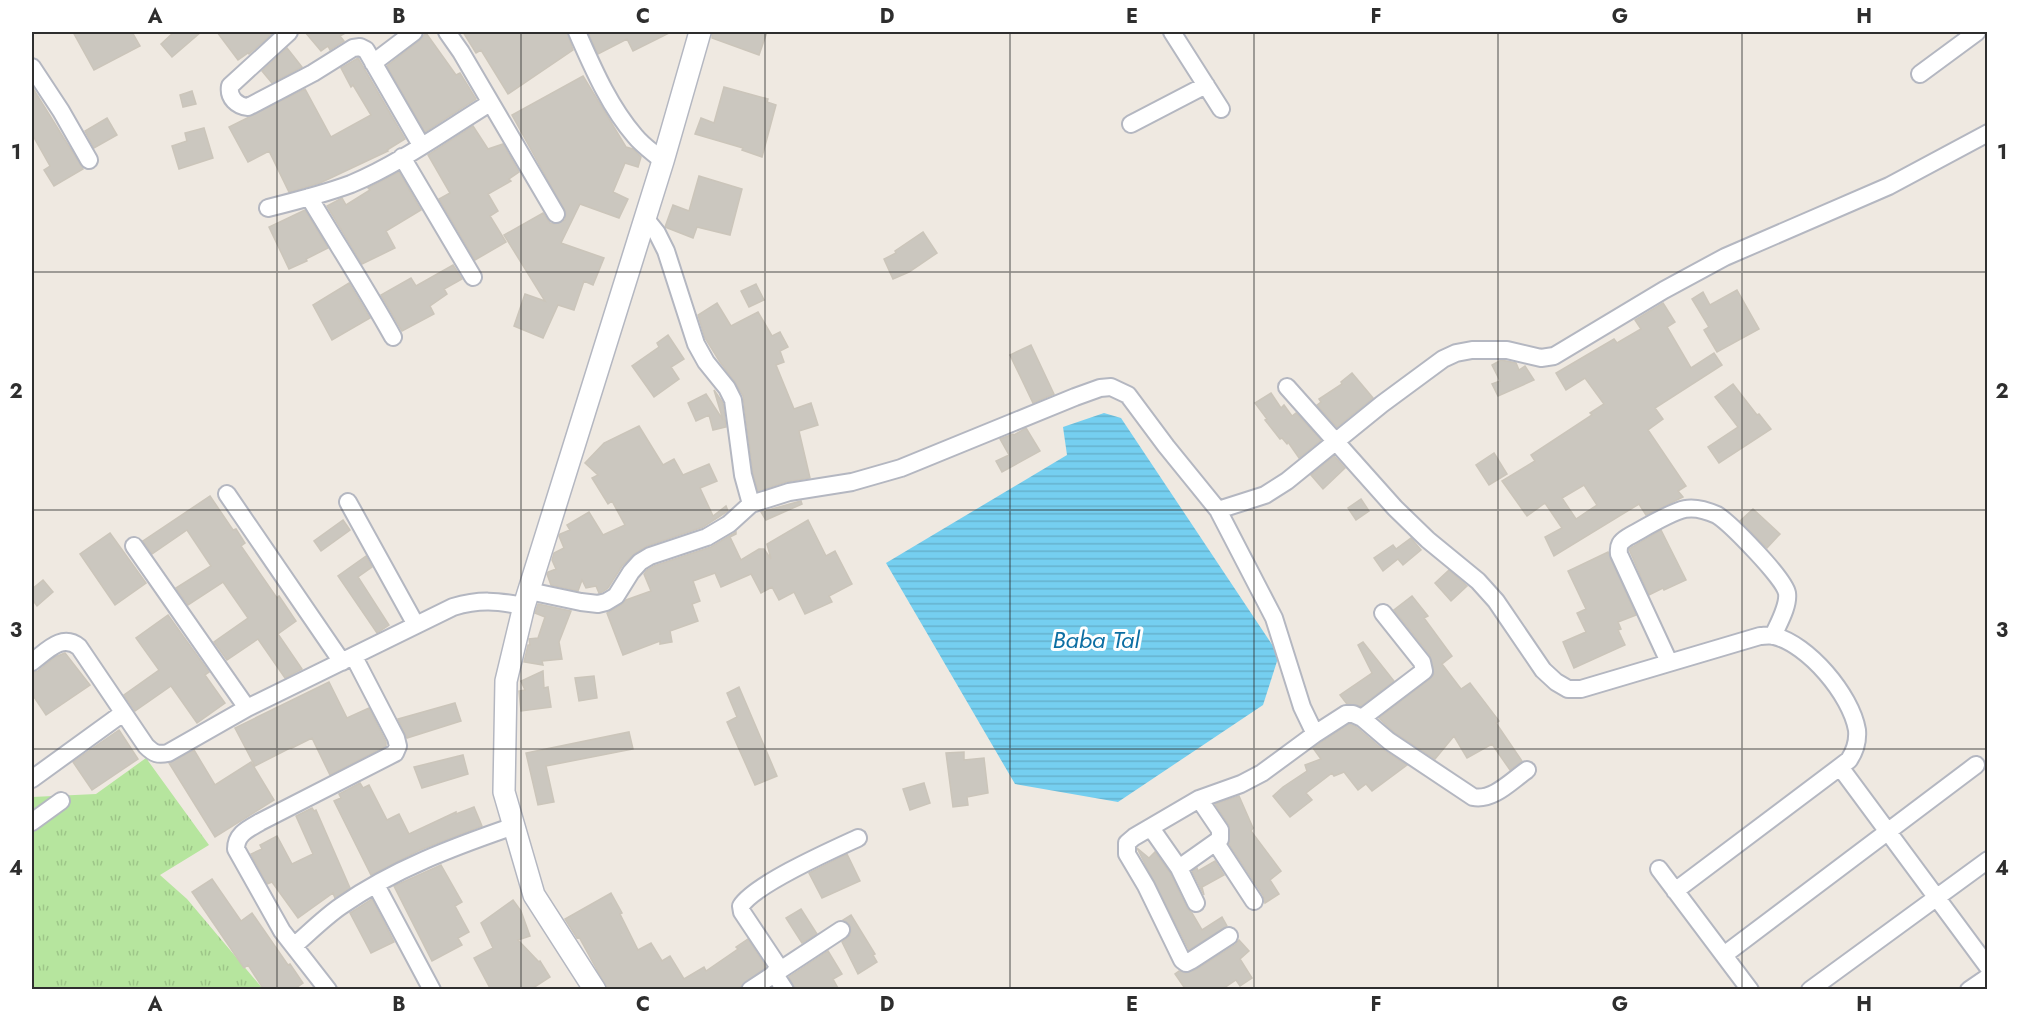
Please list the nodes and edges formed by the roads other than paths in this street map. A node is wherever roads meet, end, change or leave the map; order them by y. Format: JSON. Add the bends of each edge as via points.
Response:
{"nodes":[{"id":1,"x":290,"y":32,"type":"edge"},
{"id":2,"x":414,"y":32,"type":"edge"},
{"id":3,"x":447,"y":32,"type":"edge"},
{"id":4,"x":577,"y":32,"type":"edge"},
{"id":5,"x":700,"y":32,"type":"edge"},
{"id":6,"x":1172,"y":32,"type":"edge"},
{"id":7,"x":1977,"y":32,"type":"edge"},
{"id":8,"x":373,"y":63,"type":"junction"},
{"id":9,"x":32,"y":67,"type":"edge"},
{"id":10,"x":1920,"y":74,"type":"dead end"},
{"id":11,"x":1206,"y":84,"type":"junction"},
{"id":12,"x":490,"y":103,"type":"junction"},
{"id":13,"x":1221,"y":109,"type":"dead end"},
{"id":14,"x":1131,"y":124,"type":"dead end"},
{"id":15,"x":1988,"y":133,"type":"edge"},
{"id":16,"x":420,"y":146,"type":"junction"},
{"id":17,"x":402,"y":157,"type":"junction"},
{"id":18,"x":89,"y":160,"type":"dead end"},
{"id":19,"x":663,"y":161,"type":"junction"},
{"id":20,"x":309,"y":198,"type":"junction"},
{"id":21,"x":268,"y":208,"type":"dead end"},
{"id":22,"x":556,"y":214,"type":"dead end"},
{"id":23,"x":645,"y":218,"type":"junction"},
{"id":24,"x":473,"y":277,"type":"dead end"},
{"id":25,"x":393,"y":338,"type":"dead end"},
{"id":26,"x":1287,"y":387,"type":"dead end"},
{"id":27,"x":1336,"y":441,"type":"junction"},
{"id":28,"x":227,"y":494,"type":"dead end"},
{"id":29,"x":348,"y":502,"type":"dead end"},
{"id":30,"x":751,"y":504,"type":"junction"},
{"id":31,"x":1218,"y":510,"type":"junction"},
{"id":32,"x":134,"y":546,"type":"dead end"},
{"id":33,"x":527,"y":599,"type":"junction"},
{"id":34,"x":1383,"y":613,"type":"dead end"},
{"id":35,"x":416,"y":625,"type":"junction"},
{"id":36,"x":1773,"y":636,"type":"junction"},
{"id":37,"x":348,"y":659,"type":"junction"},
{"id":38,"x":32,"y":662,"type":"edge"},
{"id":39,"x":1669,"y":662,"type":"junction"},
{"id":40,"x":247,"y":708,"type":"junction"},
{"id":41,"x":123,"y":713,"type":"junction"},
{"id":42,"x":1362,"y":718,"type":"junction"},
{"id":43,"x":1315,"y":734,"type":"junction"},
{"id":44,"x":1976,"y":765,"type":"dead end"},
{"id":45,"x":1840,"y":767,"type":"junction"},
{"id":46,"x":1527,"y":770,"type":"dead end"},
{"id":47,"x":32,"y":779,"type":"edge"},
{"id":48,"x":1199,"y":799,"type":"junction"},
{"id":49,"x":61,"y":801,"type":"dead end"},
{"id":50,"x":32,"y":822,"type":"edge"},
{"id":51,"x":514,"y":826,"type":"junction"},
{"id":52,"x":1150,"y":828,"type":"junction"},
{"id":53,"x":1888,"y":832,"type":"junction"},
{"id":54,"x":858,"y":838,"type":"dead end"},
{"id":55,"x":1216,"y":843,"type":"junction"},
{"id":56,"x":1988,"y":860,"type":"edge"},
{"id":57,"x":1179,"y":868,"type":"junction"},
{"id":58,"x":1659,"y":869,"type":"dead end"},
{"id":59,"x":376,"y":885,"type":"junction"},
{"id":60,"x":1676,"y":891,"type":"junction"},
{"id":61,"x":1936,"y":897,"type":"junction"},
{"id":62,"x":1254,"y":901,"type":"dead end"},
{"id":63,"x":1196,"y":903,"type":"dead end"},
{"id":64,"x":841,"y":930,"type":"dead end"},
{"id":65,"x":1229,"y":936,"type":"dead end"},
{"id":66,"x":295,"y":945,"type":"junction"},
{"id":67,"x":1724,"y":955,"type":"junction"},
{"id":68,"x":1988,"y":967,"type":"edge"},
{"id":69,"x":777,"y":971,"type":"junction"},
{"id":70,"x":1988,"y":977,"type":"edge"},
{"id":71,"x":328,"y":990,"type":"edge"},
{"id":72,"x":432,"y":990,"type":"edge"},
{"id":73,"x":595,"y":990,"type":"edge"},
{"id":74,"x":750,"y":990,"type":"edge"},
{"id":75,"x":785,"y":990,"type":"edge"},
{"id":76,"x":1750,"y":990,"type":"edge"},
{"id":77,"x":1810,"y":990,"type":"edge"},
{"id":78,"x":1969,"y":990,"type":"edge"}],
"edges":[{"from":1,"to":8,"type":"street","via":[[230,86],[234,102],[248,107],[313,74],[353,48],[366,50]]},
{"from":2,"to":8,"type":"street"},
{"from":3,"to":12,"type":"street"},
{"from":4,"to":19,"type":"street","via":[[617,112],[636,138]]},
{"from":5,"to":19,"type":"street"},
{"from":6,"to":11,"type":"street"},
{"from":7,"to":10,"type":"street"},
{"from":8,"to":16,"type":"street"},
{"from":9,"to":18,"type":"street"},
{"from":11,"to":13,"type":"street"},
{"from":11,"to":14,"type":"street"},
{"from":12,"to":16,"type":"street"},
{"from":12,"to":22,"type":"street"},
{"from":15,"to":27,"type":"street","via":[[1889,186],[1725,257],[1554,356],[1472,350],[1443,359]]},
{"from":16,"to":17,"type":"street"},
{"from":17,"to":20,"type":"street","via":[[352,183]]},
{"from":17,"to":24,"type":"street"},
{"from":19,"to":23,"type":"street"},
{"from":20,"to":21,"type":"street"},
{"from":20,"to":25,"type":"street"},
{"from":23,"to":30,"type":"street","via":[[666,251],[696,344],[733,400]]},
{"from":23,"to":33,"type":"street"},
{"from":26,"to":27,"type":"street"},
{"from":27,"to":31,"type":"street","via":[[1264,495]]},
{"from":27,"to":39,"type":"street","via":[[1395,508],[1478,581],[1556,682],[1568,689],[1581,689]]},
{"from":28,"to":37,"type":"street"},
{"from":29,"to":35,"type":"street"},
{"from":30,"to":31,"type":"street","via":[[901,468],[1075,397],[1111,387],[1128,395]]},
{"from":30,"to":33,"type":"street","via":[[707,537],[640,562],[616,596],[606,602]]},
{"from":31,"to":43,"type":"street","via":[[1274,618],[1302,707]]},
{"from":32,"to":40,"type":"street"},
{"from":33,"to":35,"type":"street","via":[[472,601]]},
{"from":33,"to":51,"type":"street","via":[[506,681],[504,792]]},
{"from":34,"to":42,"type":"street","via":[[1422,662],[1424,671]]},
{"from":35,"to":37,"type":"street"},
{"from":36,"to":39,"type":"street","via":[[1760,636]]},
{"from":36,"to":39,"type":"street","via":[[1787,602],[1781,580],[1716,515],[1686,509],[1628,537],[1618,547]]},
{"from":36,"to":45,"type":"street","via":[[1812,658],[1849,707],[1857,730],[1855,750]]},
{"from":37,"to":40,"type":"street"},
{"from":37,"to":66,"type":"street","via":[[396,738],[395,753],[260,822],[236,841],[282,931]]},
{"from":38,"to":41,"type":"street","via":[[56,644],[72,641]]},
{"from":40,"to":41,"type":"street","via":[[158,755],[146,746]]},
{"from":41,"to":47,"type":"street"},
{"from":42,"to":43,"type":"street","via":[[1346,714]]},
{"from":42,"to":46,"type":"street","via":[[1389,741],[1473,797],[1488,797]]},
{"from":43,"to":48,"type":"street","via":[[1262,773]]},
{"from":44,"to":53,"type":"street"},
{"from":45,"to":53,"type":"street"},
{"from":45,"to":60,"type":"street"},
{"from":48,"to":52,"type":"street"},
{"from":48,"to":55,"type":"street","via":[[1220,830]]},
{"from":49,"to":50,"type":"street"},
{"from":51,"to":59,"type":"street","via":[[446,850]]},
{"from":51,"to":73,"type":"street","via":[[534,895]]},
{"from":52,"to":57,"type":"street"},
{"from":52,"to":65,"type":"street","via":[[1128,843],[1127,854],[1182,960],[1192,960]]},
{"from":53,"to":61,"type":"street"},
{"from":53,"to":67,"type":"street"},
{"from":54,"to":69,"type":"street","via":[[791,871],[741,906]]},
{"from":55,"to":57,"type":"street"},
{"from":55,"to":62,"type":"street"},
{"from":56,"to":61,"type":"street"},
{"from":57,"to":63,"type":"street"},
{"from":58,"to":60,"type":"street"},
{"from":59,"to":66,"type":"street","via":[[340,907]]},
{"from":59,"to":72,"type":"street"},
{"from":60,"to":67,"type":"street"},
{"from":61,"to":68,"type":"street"},
{"from":61,"to":77,"type":"street"},
{"from":64,"to":69,"type":"street"},
{"from":66,"to":71,"type":"street"},
{"from":67,"to":76,"type":"street"},
{"from":69,"to":74,"type":"street"},
{"from":69,"to":75,"type":"street"},
{"from":70,"to":78,"type":"street"}]}
